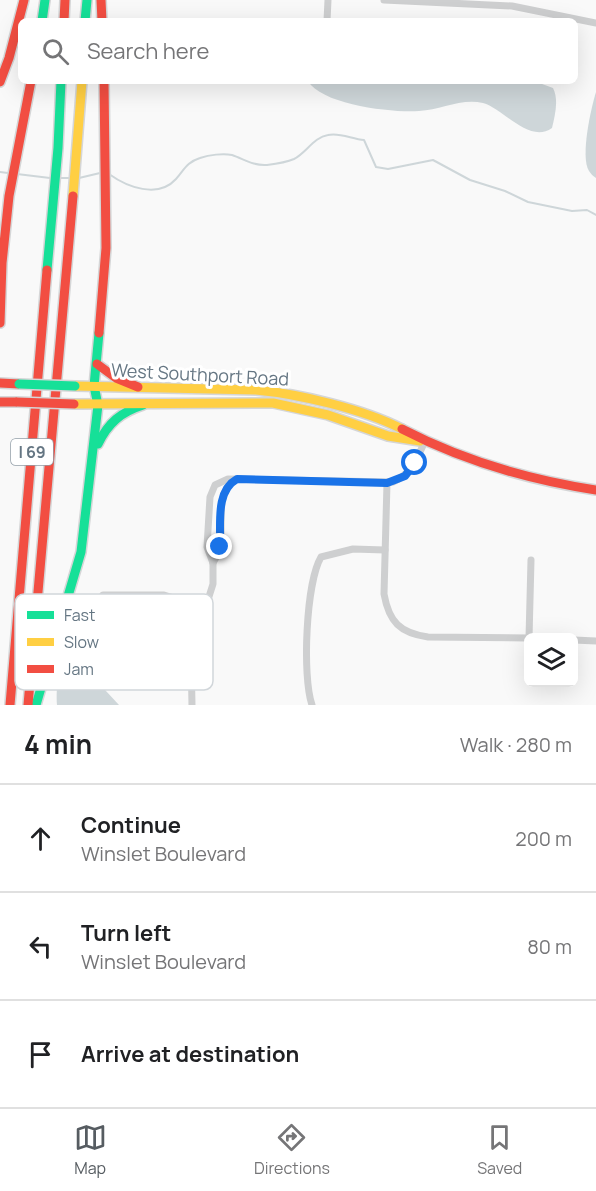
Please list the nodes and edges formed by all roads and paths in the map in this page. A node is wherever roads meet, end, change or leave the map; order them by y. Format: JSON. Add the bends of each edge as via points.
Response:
{"nodes":[{"id":1,"x":24,"y":0,"type":"edge"},
{"id":2,"x":45,"y":0,"type":"edge"},
{"id":3,"x":65,"y":0,"type":"edge"},
{"id":4,"x":87,"y":0,"type":"edge"},
{"id":5,"x":101,"y":0,"type":"edge"},
{"id":6,"x":328,"y":0,"type":"edge"},
{"id":7,"x":384,"y":0,"type":"edge"},
{"id":8,"x":19,"y":18,"type":"edge"},
{"id":9,"x":42,"y":18,"type":"edge"},
{"id":10,"x":64,"y":18,"type":"edge"},
{"id":11,"x":86,"y":18,"type":"edge"},
{"id":12,"x":102,"y":18,"type":"edge"},
{"id":13,"x":327,"y":18,"type":"edge"},
{"id":14,"x":571,"y":18,"type":"edge"},
{"id":15,"x":578,"y":19,"type":"edge"},
{"id":16,"x":18,"y":23,"type":"edge"},
{"id":17,"x":596,"y":23,"type":"edge"},
{"id":18,"x":0,"y":82,"type":"edge"},
{"id":19,"x":30,"y":84,"type":"edge"},
{"id":20,"x":61,"y":84,"type":"edge"},
{"id":21,"x":82,"y":84,"type":"edge"},
{"id":22,"x":104,"y":84,"type":"edge"},
{"id":23,"x":0,"y":323,"type":"edge"},
{"id":24,"x":97,"y":364,"type":"junction"},
{"id":25,"x":0,"y":383,"type":"edge"},
{"id":26,"x":94,"y":386,"type":"junction"},
{"id":27,"x":138,"y":387,"type":"junction"},
{"id":28,"x":0,"y":402,"type":"edge"},
{"id":29,"x":98,"y":405,"type":"junction"},
{"id":30,"x":142,"y":405,"type":"junction"},
{"id":31,"x":425,"y":441,"type":"junction"},
{"id":32,"x":92,"y":462,"type":"junction"},
{"id":33,"x":237,"y":479,"type":"junction"},
{"id":34,"x":387,"y":483,"type":"junction"},
{"id":35,"x":596,"y":490,"type":"edge"},
{"id":36,"x":385,"y":550,"type":"junction"},
{"id":37,"x":531,"y":560,"type":"dead end"},
{"id":38,"x":213,"y":563,"type":"junction"},
{"id":39,"x":19,"y":594,"type":"edge"},
{"id":40,"x":40,"y":594,"type":"edge"},
{"id":41,"x":69,"y":594,"type":"edge"},
{"id":42,"x":211,"y":594,"type":"edge"},
{"id":43,"x":529,"y":633,"type":"edge"},
{"id":44,"x":524,"y":638,"type":"edge"},
{"id":45,"x":578,"y":640,"type":"edge"},
{"id":46,"x":596,"y":641,"type":"edge"},
{"id":47,"x":15,"y":646,"type":"edge"},
{"id":48,"x":30,"y":690,"type":"edge"},
{"id":49,"x":40,"y":690,"type":"edge"},
{"id":50,"x":191,"y":690,"type":"edge"},
{"id":51,"x":10,"y":705,"type":"edge"},
{"id":52,"x":28,"y":705,"type":"edge"},
{"id":53,"x":36,"y":705,"type":"edge"},
{"id":54,"x":192,"y":705,"type":"edge"},
{"id":55,"x":312,"y":705,"type":"edge"}],
"edges":[{"from":1,"to":8,"type":"main road"},
{"from":2,"to":9,"type":"main road"},
{"from":3,"to":10,"type":"main road"},
{"from":4,"to":11,"type":"main road"},
{"from":5,"to":12,"type":"main road"},
{"from":6,"to":13,"type":"street"},
{"from":7,"to":14,"type":"street","via":[[512,6]]},
{"from":15,"to":17,"type":"street"},
{"from":16,"to":18,"type":"main road"},
{"from":19,"to":23,"type":"main road","via":[[9,196]]},
{"from":20,"to":39,"type":"main road","number":"I 69"},
{"from":21,"to":40,"type":"main road","number":"I 69"},
{"from":22,"to":24,"type":"main road","via":[[106,248]]},
{"from":24,"to":26,"type":"main road"},
{"from":24,"to":27,"type":"main road","via":[[118,381]]},
{"from":25,"to":26,"type":"main road","name":"West Southport Road","bridge":true},
{"from":26,"to":27,"type":"main road","name":"West Southport Road"},
{"from":26,"to":29,"type":"main road"},
{"from":27,"to":31,"type":"main road","name":"West Southport Road","via":[[286,393],[394,425]]},
{"from":28,"to":29,"type":"main road","name":"West Southport Road","bridge":true},
{"from":29,"to":30,"type":"main road","name":"West Southport Road"},
{"from":29,"to":32,"type":"main road"},
{"from":30,"to":31,"type":"main road","name":"West Southport Road","via":[[273,403],[328,415],[388,436]]},
{"from":30,"to":32,"type":"main road","via":[[113,419],[101,436]]},
{"from":31,"to":34,"type":"street","via":[[411,469],[399,480]]},
{"from":31,"to":35,"type":"main road","name":"West Southport Road","via":[[527,476]]},
{"from":32,"to":41,"type":"main road","via":[[81,552]]},
{"from":33,"to":34,"type":"street"},
{"from":33,"to":38,"type":"street","via":[[223,494],[220,547]]},
{"from":33,"to":38,"type":"street","via":[[219,482],[211,492],[207,547]]},
{"from":34,"to":36,"type":"street"},
{"from":36,"to":44,"type":"street","via":[[386,603],[394,622],[402,629],[428,637]]},
{"from":36,"to":55,"type":"street","via":[[340,551],[321,557],[316,565],[310,586],[306,671]]},
{"from":37,"to":43,"type":"street"},
{"from":38,"to":42,"type":"street"},
{"from":45,"to":46,"type":"street"},
{"from":47,"to":51,"type":"main road","number":"I 69"},
{"from":48,"to":52,"type":"main road","number":"I 69"},
{"from":49,"to":53,"type":"main road"},
{"from":50,"to":54,"type":"street"}]}
